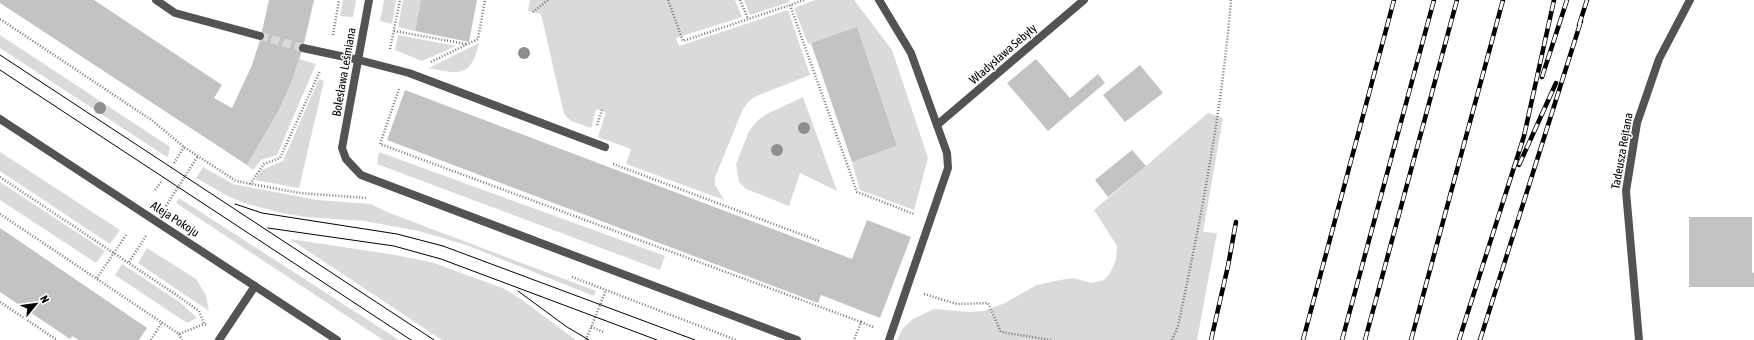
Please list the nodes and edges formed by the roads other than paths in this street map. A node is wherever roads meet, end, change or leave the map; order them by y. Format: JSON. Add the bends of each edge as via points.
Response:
{"nodes":[{"id":1,"x":156,"y":0,"type":"edge"},
{"id":2,"x":369,"y":0,"type":"edge"},
{"id":3,"x":879,"y":0,"type":"edge"},
{"id":4,"x":1084,"y":0,"type":"edge"},
{"id":5,"x":1690,"y":0,"type":"edge"},
{"id":6,"x":260,"y":36,"type":"tunnel mouth"},
{"id":7,"x":303,"y":48,"type":"tunnel mouth"},
{"id":8,"x":359,"y":60,"type":"junction"},
{"id":9,"x":0,"y":119,"type":"edge"},
{"id":10,"x":937,"y":125,"type":"junction"},
{"id":11,"x":605,"y":147,"type":"dead end"},
{"id":12,"x":255,"y":286,"type":"junction"},
{"id":13,"x":219,"y":340,"type":"edge"},
{"id":14,"x":337,"y":340,"type":"edge"},
{"id":15,"x":797,"y":340,"type":"edge"},
{"id":16,"x":889,"y":340,"type":"edge"},
{"id":17,"x":1639,"y":340,"type":"edge"}],
"edges":[{"from":1,"to":6,"type":"street","via":[[175,13]]},
{"from":2,"to":8,"type":"street","name":"Bolesława Leśmiana"},
{"from":3,"to":10,"type":"street","via":[[911,53]]},
{"from":4,"to":10,"type":"street","name":"Władysława Sebyły"},
{"from":5,"to":17,"type":"street","name":"Tadeusza Rejtana","via":[[1659,59],[1644,102],[1637,123],[1626,191]]},
{"from":7,"to":8,"type":"street"},
{"from":8,"to":11,"type":"street","via":[[409,73]]},
{"from":8,"to":15,"type":"street","name":"Bolesława Leśmiana","via":[[342,148],[346,159],[361,174]]},
{"from":9,"to":12,"type":"street","name":"Aleja Pokoju"},
{"from":10,"to":16,"type":"street","via":[[947,153],[948,168]]},
{"from":12,"to":13,"type":"street"},
{"from":12,"to":14,"type":"street","name":"Aleja Pokoju"}]}
